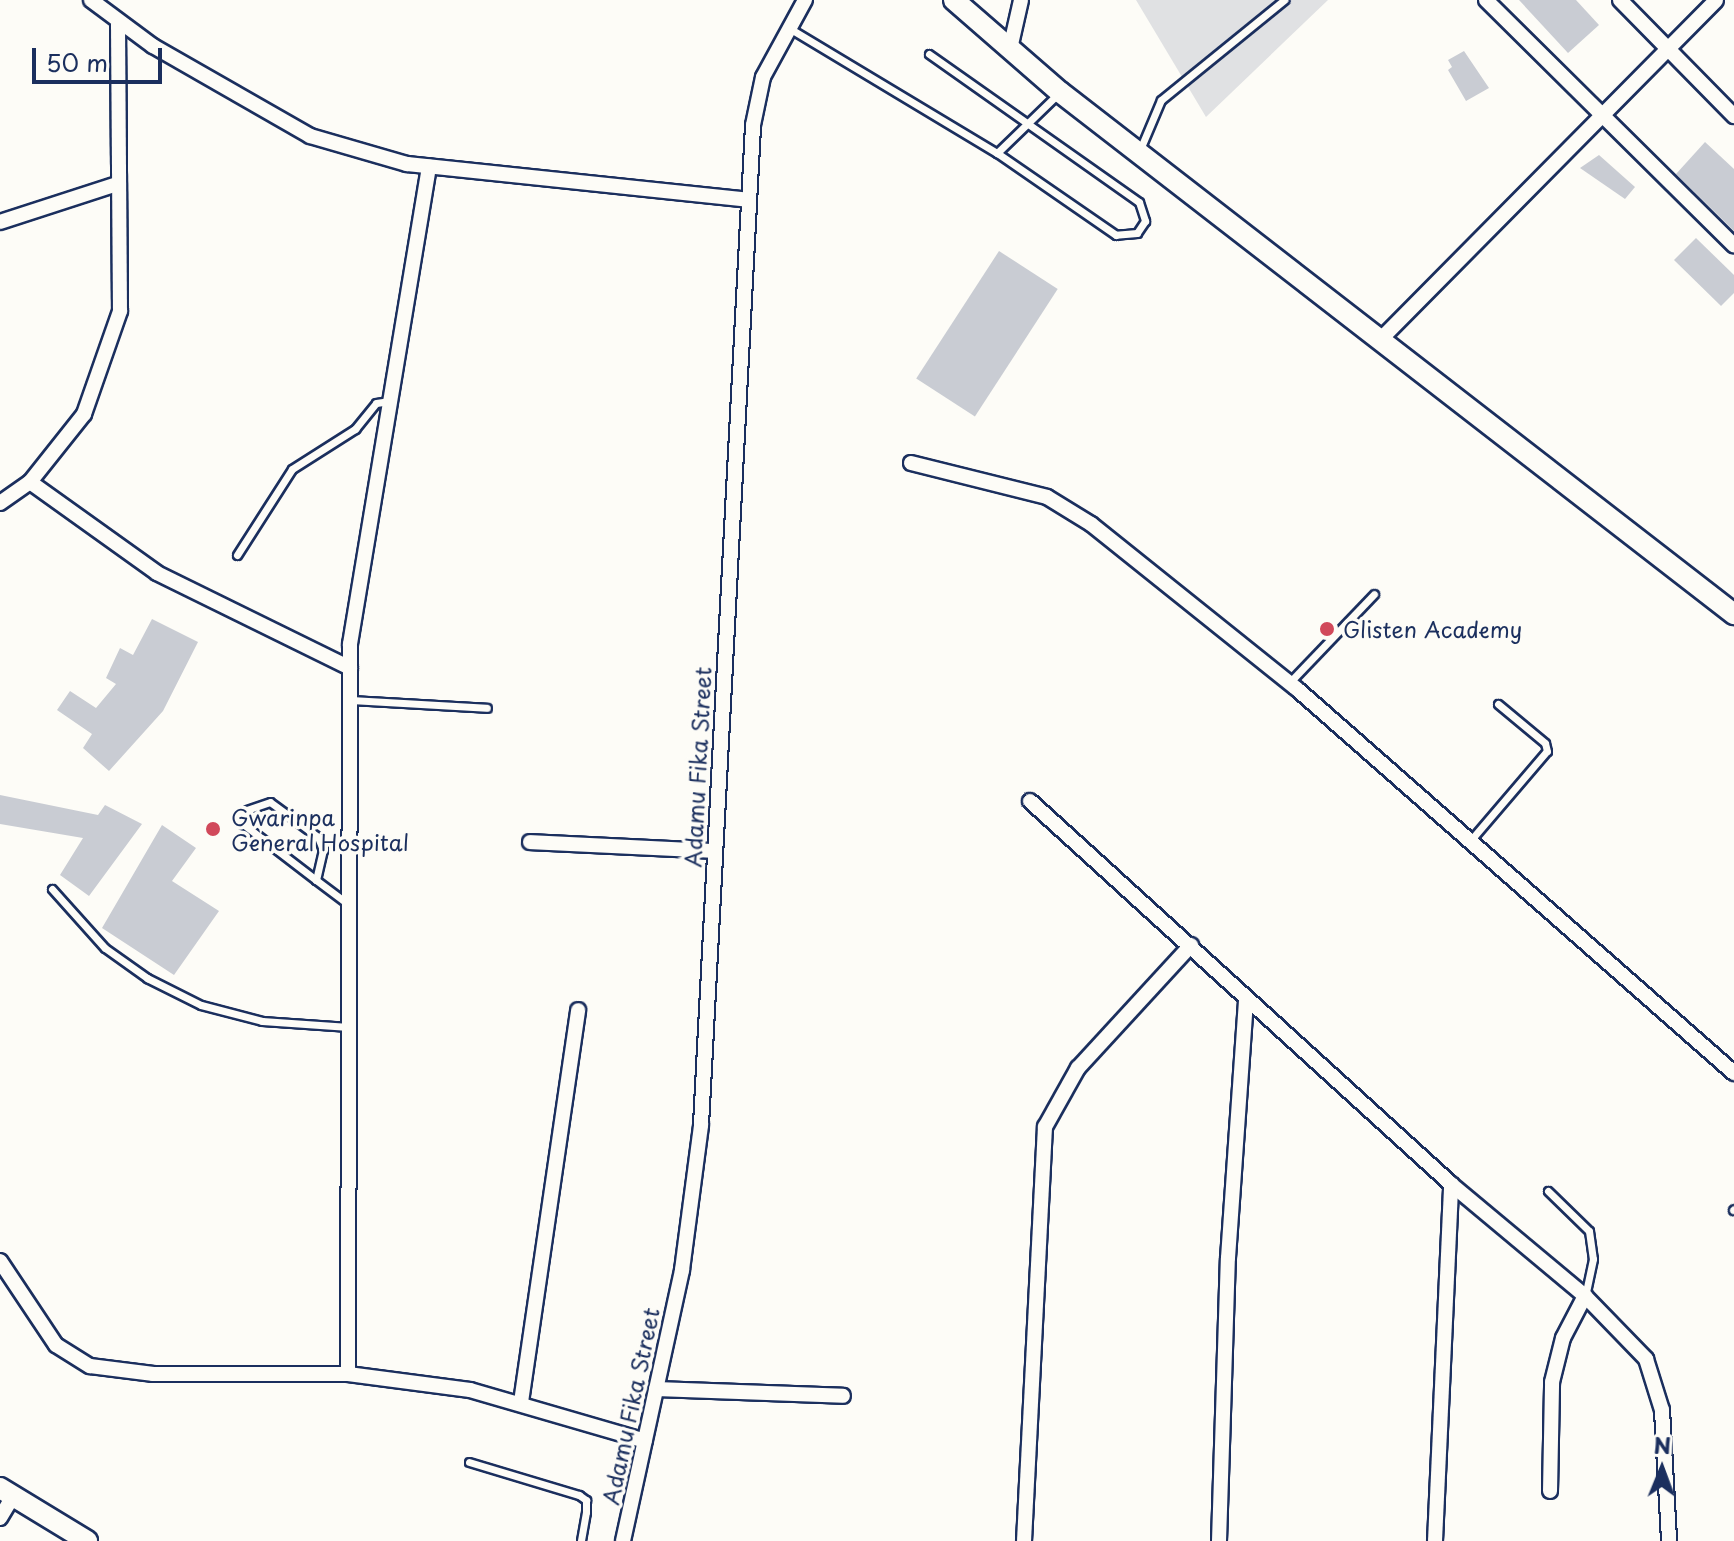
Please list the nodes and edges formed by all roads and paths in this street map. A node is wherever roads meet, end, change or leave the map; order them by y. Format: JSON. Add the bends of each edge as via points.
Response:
{"nodes":[{"id":1,"x":91,"y":0,"type":"edge"},
{"id":2,"x":805,"y":0,"type":"edge"},
{"id":3,"x":954,"y":0,"type":"edge"},
{"id":4,"x":1021,"y":0,"type":"edge"},
{"id":5,"x":1284,"y":0,"type":"edge"},
{"id":6,"x":1486,"y":0,"type":"edge"},
{"id":7,"x":1620,"y":0,"type":"edge"},
{"id":8,"x":1716,"y":0,"type":"edge"},
{"id":9,"x":118,"y":24,"type":"junction"},
{"id":10,"x":789,"y":28,"type":"junction"},
{"id":11,"x":1010,"y":49,"type":"junction"},
{"id":12,"x":1669,"y":49,"type":"junction"},
{"id":13,"x":929,"y":54,"type":"dead end"},
{"id":14,"x":1060,"y":92,"type":"junction"},
{"id":15,"x":1604,"y":115,"type":"junction"},
{"id":16,"x":1734,"y":116,"type":"edge"},
{"id":17,"x":1027,"y":124,"type":"junction"},
{"id":18,"x":997,"y":153,"type":"junction"},
{"id":19,"x":1138,"y":154,"type":"junction"},
{"id":20,"x":429,"y":166,"type":"junction"},
{"id":21,"x":117,"y":184,"type":"junction"},
{"id":22,"x":748,"y":200,"type":"junction"},
{"id":23,"x":0,"y":222,"type":"edge"},
{"id":24,"x":1734,"y":245,"type":"edge"},
{"id":25,"x":1379,"y":341,"type":"junction"},
{"id":26,"x":390,"y":401,"type":"junction"},
{"id":27,"x":911,"y":463,"type":"dead end"},
{"id":28,"x":30,"y":482,"type":"junction"},
{"id":29,"x":0,"y":503,"type":"edge"},
{"id":30,"x":237,"y":555,"type":"dead end"},
{"id":31,"x":1374,"y":594,"type":"dead end"},
{"id":32,"x":1734,"y":614,"type":"edge"},
{"id":33,"x":350,"y":668,"type":"junction"},
{"id":34,"x":1289,"y":683,"type":"junction"},
{"id":35,"x":350,"y":700,"type":"junction"},
{"id":36,"x":1498,"y":704,"type":"dead end"},
{"id":37,"x":487,"y":708,"type":"dead end"},
{"id":38,"x":1030,"y":801,"type":"dead end"},
{"id":39,"x":1470,"y":841,"type":"junction"},
{"id":40,"x":530,"y":842,"type":"dead end"},
{"id":41,"x":715,"y":851,"type":"junction"},
{"id":42,"x":316,"y":880,"type":"junction"},
{"id":43,"x":52,"y":889,"type":"dead end"},
{"id":44,"x":349,"y":905,"type":"junction"},
{"id":45,"x":1191,"y":945,"type":"junction"},
{"id":46,"x":1246,"y":1000,"type":"junction"},
{"id":47,"x":578,"y":1010,"type":"dead end"},
{"id":48,"x":349,"y":1027,"type":"junction"},
{"id":49,"x":1734,"y":1073,"type":"edge"},
{"id":50,"x":1451,"y":1184,"type":"junction"},
{"id":51,"x":1548,"y":1191,"type":"dead end"},
{"id":52,"x":0,"y":1261,"type":"edge"},
{"id":53,"x":1585,"y":1296,"type":"junction"},
{"id":54,"x":348,"y":1374,"type":"junction"},
{"id":55,"x":656,"y":1389,"type":"junction"},
{"id":56,"x":843,"y":1396,"type":"dead end"},
{"id":57,"x":521,"y":1402,"type":"junction"},
{"id":58,"x":645,"y":1441,"type":"junction"},
{"id":59,"x":469,"y":1462,"type":"dead end"},
{"id":60,"x":1550,"y":1491,"type":"dead end"},
{"id":61,"x":6,"y":1492,"type":"edge"},
{"id":62,"x":0,"y":1518,"type":"edge"},
{"id":63,"x":64,"y":1534,"type":"edge"},
{"id":64,"x":87,"y":1541,"type":"edge"},
{"id":65,"x":581,"y":1541,"type":"edge"},
{"id":66,"x":623,"y":1541,"type":"edge"},
{"id":67,"x":1024,"y":1541,"type":"edge"},
{"id":68,"x":1219,"y":1541,"type":"edge"},
{"id":69,"x":1435,"y":1541,"type":"edge"},
{"id":70,"x":1669,"y":1541,"type":"edge"}],
"edges":[{"from":1,"to":9,"type":"street"},
{"from":2,"to":10,"type":"street","name":"Adamu Fika Street"},
{"from":3,"to":11,"type":"street"},
{"from":4,"to":11,"type":"street"},
{"from":5,"to":19,"type":"lane","via":[[1161,100]]},
{"from":6,"to":15,"type":"street"},
{"from":7,"to":12,"type":"street"},
{"from":8,"to":12,"type":"street"},
{"from":9,"to":20,"type":"street","via":[[310,136]]},
{"from":9,"to":21,"type":"street"},
{"from":10,"to":18,"type":"lane"},
{"from":10,"to":22,"type":"street","name":"Adamu Fika Street","via":[[755,104]]},
{"from":11,"to":14,"type":"street"},
{"from":12,"to":15,"type":"street"},
{"from":12,"to":16,"type":"street"},
{"from":13,"to":17,"type":"lane"},
{"from":14,"to":17,"type":"lane"},
{"from":14,"to":19,"type":"street"},
{"from":15,"to":24,"type":"street"},
{"from":15,"to":25,"type":"street"},
{"from":17,"to":18,"type":"lane"},
{"from":17,"to":18,"type":"lane","via":[[1139,202],[1145,221],[1137,233],[1116,235]]},
{"from":19,"to":25,"type":"street"},
{"from":20,"to":22,"type":"street"},
{"from":20,"to":26,"type":"street"},
{"from":21,"to":23,"type":"street"},
{"from":21,"to":28,"type":"street","via":[[122,277],[109,353],[84,414]]},
{"from":22,"to":41,"type":"street","name":"Adamu Fika Street"},
{"from":25,"to":32,"type":"street"},
{"from":26,"to":30,"type":"lane","via":[[376,403],[355,429],[292,469]]},
{"from":26,"to":33,"type":"street"},
{"from":27,"to":34,"type":"street","via":[[1047,497],[1091,524]]},
{"from":28,"to":29,"type":"street"},
{"from":28,"to":33,"type":"street","via":[[157,573]]},
{"from":31,"to":34,"type":"lane"},
{"from":33,"to":35,"type":"street"},
{"from":34,"to":39,"type":"street"},
{"from":35,"to":37,"type":"lane"},
{"from":35,"to":44,"type":"street"},
{"from":36,"to":39,"type":"lane","via":[[1545,743],[1547,751]]},
{"from":38,"to":45,"type":"street"},
{"from":39,"to":49,"type":"street"},
{"from":40,"to":41,"type":"street"},
{"from":41,"to":55,"type":"street","name":"Adamu Fika Street","via":[[695,1181]]},
{"from":42,"to":42,"type":"lane","via":[[243,824],[247,810],[270,802],[318,837],[323,850]]},
{"from":42,"to":44,"type":"lane"},
{"from":43,"to":48,"type":"lane","via":[[105,948],[147,978],[201,1005],[262,1021]]},
{"from":44,"to":48,"type":"street"},
{"from":45,"to":46,"type":"street"},
{"from":45,"to":67,"type":"street","via":[[1078,1068],[1045,1127]]},
{"from":46,"to":50,"type":"street"},
{"from":46,"to":68,"type":"street","via":[[1228,1258]]},
{"from":47,"to":57,"type":"street"},
{"from":48,"to":54,"type":"street"},
{"from":50,"to":53,"type":"street"},
{"from":50,"to":69,"type":"street"},
{"from":51,"to":53,"type":"lane","via":[[1589,1231],[1593,1259]]},
{"from":52,"to":54,"type":"street","via":[[56,1345],[90,1366],[153,1374]]},
{"from":53,"to":60,"type":"street","via":[[1563,1338],[1552,1382]]},
{"from":53,"to":70,"type":"street","via":[[1646,1359],[1662,1410]]},
{"from":54,"to":57,"type":"street"},
{"from":55,"to":56,"type":"street"},
{"from":55,"to":58,"type":"street","name":"Adamu Fika Street"},
{"from":57,"to":58,"type":"street"},
{"from":58,"to":66,"type":"street","name":"Adamu Fika Street"},
{"from":59,"to":65,"type":"lane","via":[[579,1495],[586,1500]]},
{"from":61,"to":62,"type":"street"},
{"from":61,"to":63,"type":"street"},
{"from":63,"to":64,"type":"street"}]}
